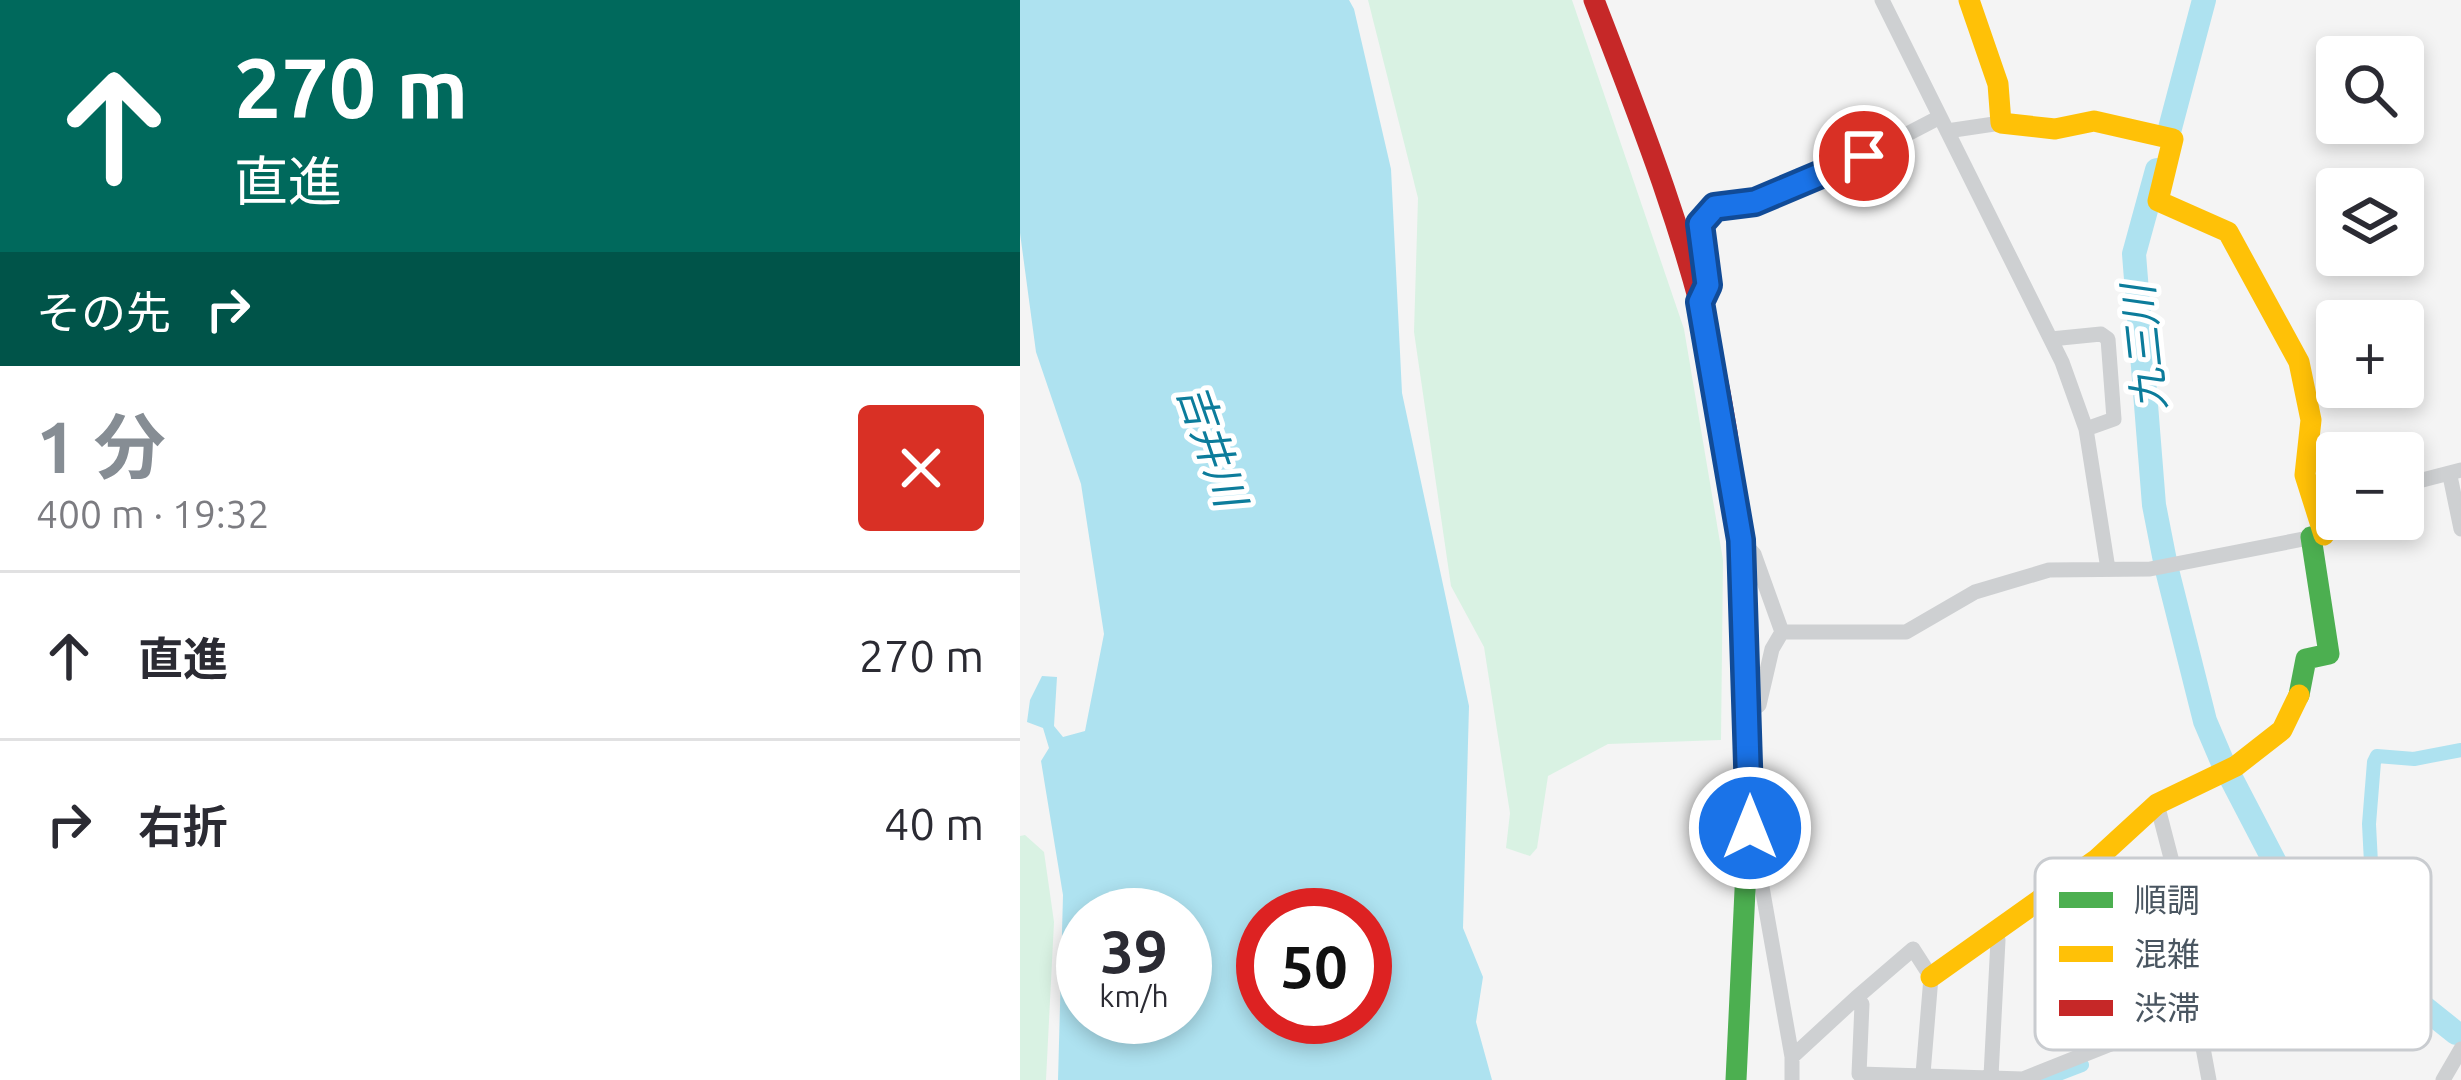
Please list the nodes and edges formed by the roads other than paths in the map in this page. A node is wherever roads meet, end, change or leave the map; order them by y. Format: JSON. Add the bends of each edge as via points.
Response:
{"nodes":[{"id":1,"x":1594,"y":0,"type":"edge"},
{"id":2,"x":1882,"y":0,"type":"edge"},
{"id":3,"x":1970,"y":0,"type":"edge"},
{"id":4,"x":2001,"y":123,"type":"junction"},
{"id":5,"x":1944,"y":124,"type":"junction"},
{"id":6,"x":1700,"y":302,"type":"junction"},
{"id":7,"x":2050,"y":338,"type":"junction"},
{"id":8,"x":2086,"y":429,"type":"junction"},
{"id":9,"x":2456,"y":473,"type":"edge"},
{"id":10,"x":2424,"y":480,"type":"edge"},
{"id":11,"x":2461,"y":529,"type":"edge"},
{"id":12,"x":2316,"y":531,"type":"edge"},
{"id":13,"x":2316,"y":536,"type":"edge"},
{"id":14,"x":1741,"y":540,"type":"junction"},
{"id":15,"x":2317,"y":540,"type":"edge"},
{"id":16,"x":2108,"y":569,"type":"junction"},
{"id":17,"x":1782,"y":632,"type":"junction"},
{"id":18,"x":1749,"y":712,"type":"junction"},
{"id":19,"x":2157,"y":804,"type":"junction"},
{"id":20,"x":2098,"y":858,"type":"edge"},
{"id":21,"x":2171,"y":858,"type":"edge"},
{"id":22,"x":1748,"y":860,"type":"junction"},
{"id":23,"x":2035,"y":901,"type":"edge"},
{"id":24,"x":1993,"y":930,"type":"junction"},
{"id":25,"x":1931,"y":977,"type":"junction"},
{"id":26,"x":1856,"y":998,"type":"junction"},
{"id":27,"x":2461,"y":1049,"type":"edge"},
{"id":28,"x":2096,"y":1050,"type":"edge"},
{"id":29,"x":2203,"y":1050,"type":"edge"},
{"id":30,"x":1792,"y":1057,"type":"junction"},
{"id":31,"x":1923,"y":1074,"type":"junction"},
{"id":32,"x":1991,"y":1076,"type":"junction"},
{"id":33,"x":1972,"y":1078,"type":"edge"},
{"id":34,"x":1736,"y":1080,"type":"edge"},
{"id":35,"x":1792,"y":1080,"type":"edge"},
{"id":36,"x":2209,"y":1080,"type":"edge"},
{"id":37,"x":2443,"y":1080,"type":"edge"}],
"edges":[{"from":1,"to":6,"type":"street"},
{"from":2,"to":5,"type":"street"},
{"from":3,"to":4,"type":"street","via":[[1998,84]]},
{"from":4,"to":5,"type":"street"},
{"from":4,"to":12,"type":"street","via":[[2055,129],[2094,121],[2173,139],[2158,201],[2228,232],[2303,371],[2311,420],[2305,475]]},
{"from":5,"to":6,"type":"street","via":[[1755,202],[1705,214],[1708,285]]},
{"from":5,"to":7,"type":"street"},
{"from":6,"to":14,"type":"street"},
{"from":7,"to":8,"type":"street"},
{"from":7,"to":8,"type":"street","via":[[2108,339],[2114,419]]},
{"from":8,"to":16,"type":"street"},
{"from":9,"to":10,"type":"street"},
{"from":9,"to":11,"type":"street"},
{"from":13,"to":16,"type":"street","via":[[2150,569]]},
{"from":14,"to":17,"type":"street","via":[[1754,554]]},
{"from":14,"to":18,"type":"street"},
{"from":15,"to":19,"type":"street","via":[[2329,654],[2306,659],[2282,730],[2236,766]]},
{"from":16,"to":17,"type":"street","via":[[2070,566],[2007,582],[1906,632]]},
{"from":17,"to":18,"type":"street","via":[[1759,705]]},
{"from":18,"to":22,"type":"street"},
{"from":19,"to":20,"type":"street"},
{"from":19,"to":21,"type":"street"},
{"from":22,"to":30,"type":"street","via":[[1762,887]]},
{"from":22,"to":34,"type":"street"},
{"from":23,"to":24,"type":"street"},
{"from":24,"to":25,"type":"street"},
{"from":24,"to":32,"type":"street"},
{"from":25,"to":26,"type":"street","via":[[1913,949]]},
{"from":25,"to":31,"type":"street"},
{"from":26,"to":30,"type":"street"},
{"from":26,"to":31,"type":"street","via":[[1859,1074]]},
{"from":27,"to":37,"type":"street"},
{"from":28,"to":32,"type":"street","via":[[2032,1077]]},
{"from":29,"to":36,"type":"street"},
{"from":30,"to":35,"type":"street"},
{"from":31,"to":33,"type":"street"},
{"from":32,"to":33,"type":"street"}]}
